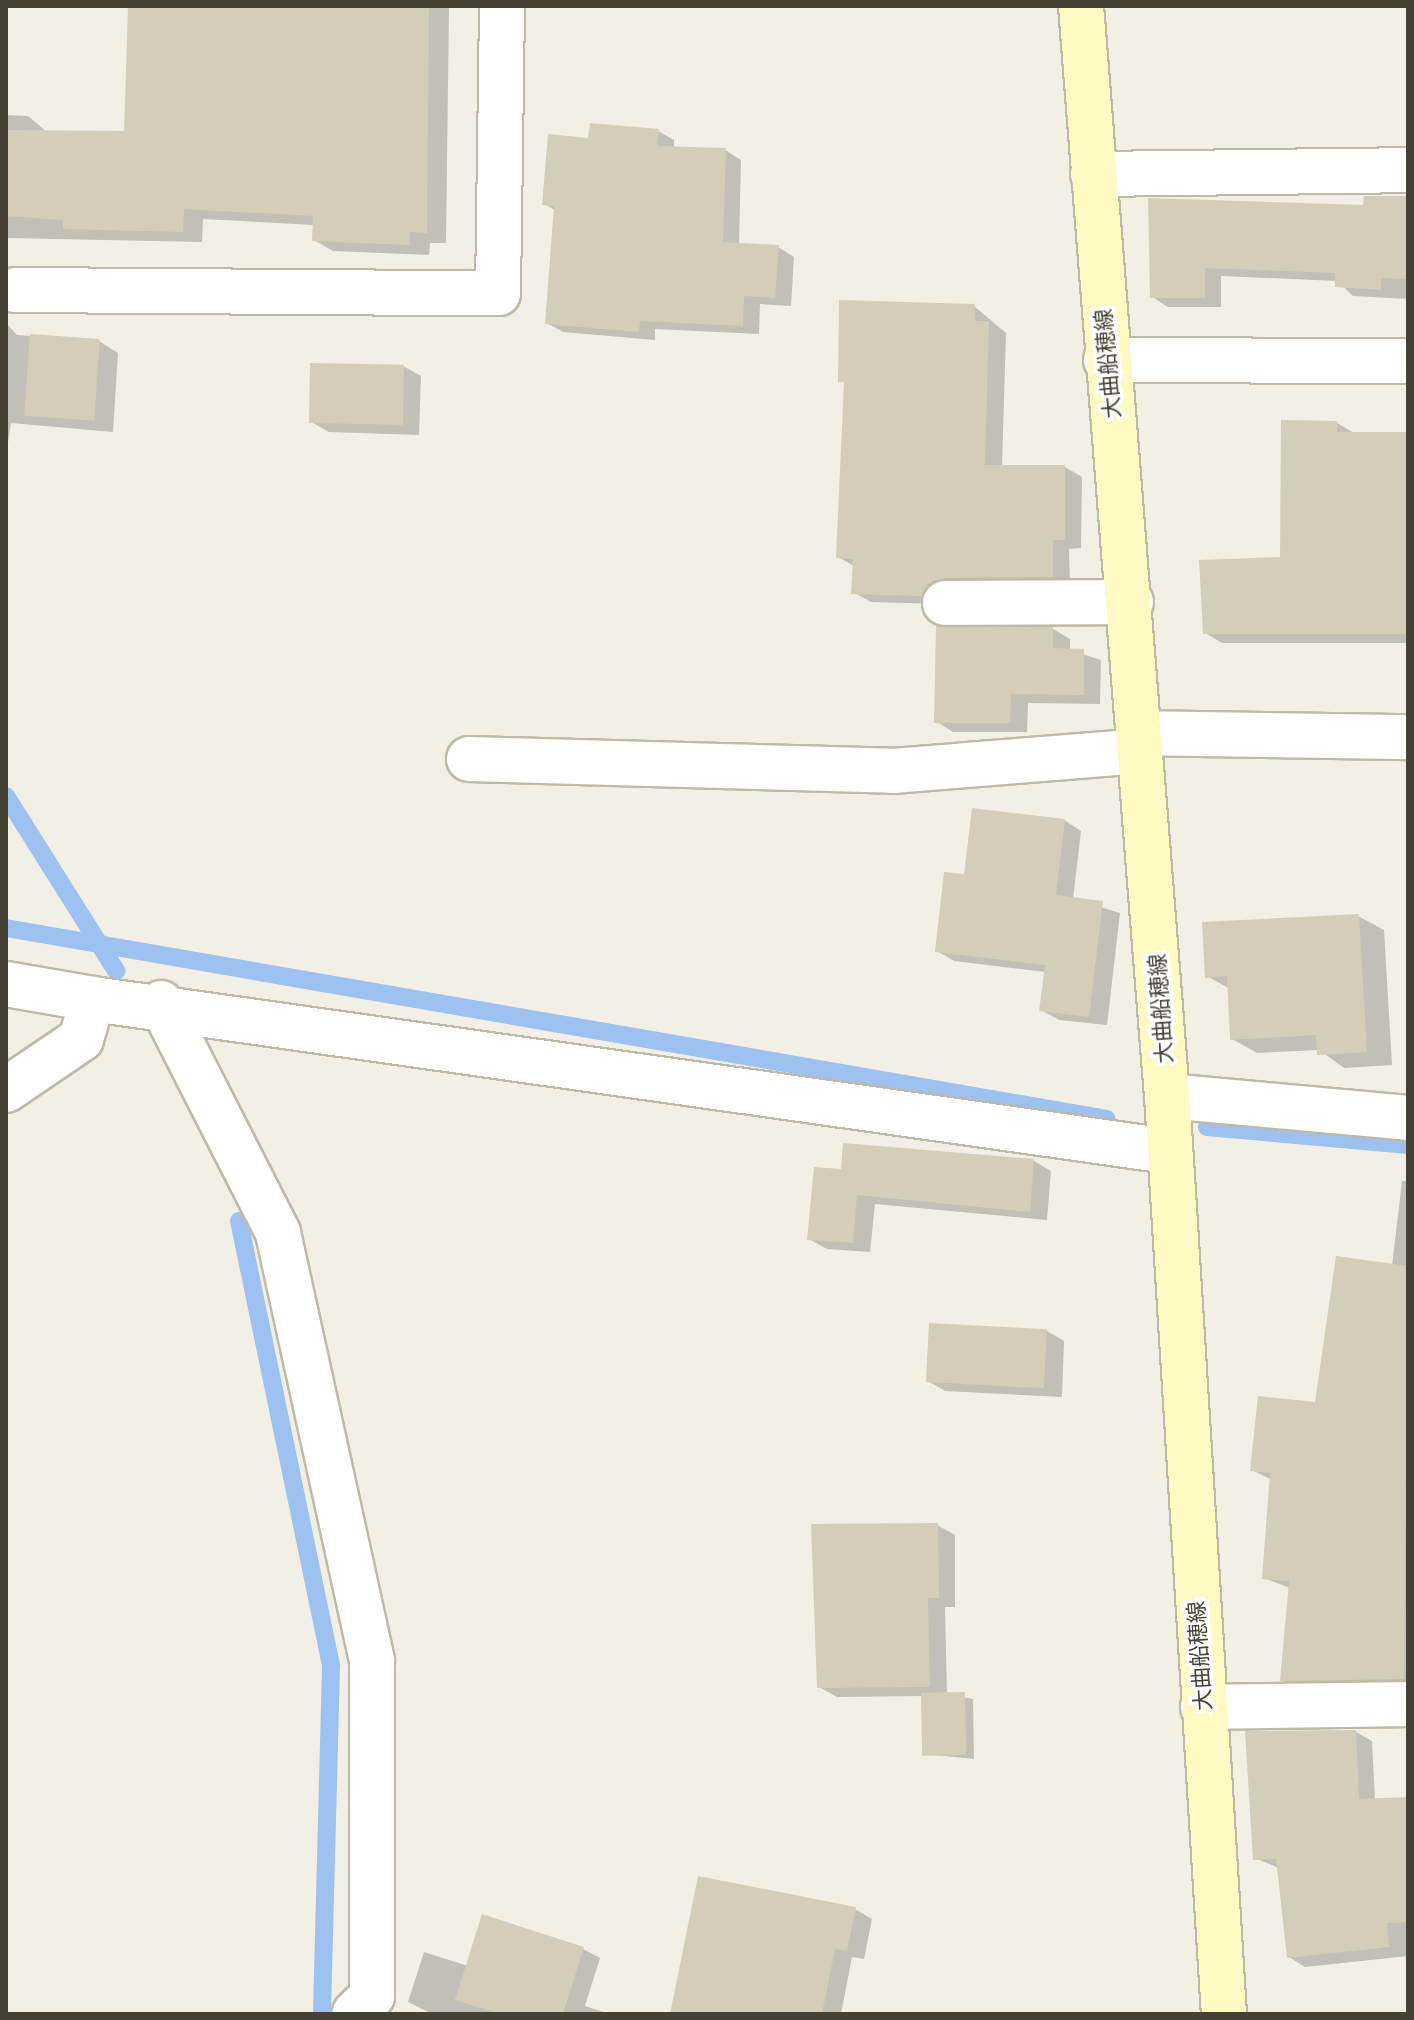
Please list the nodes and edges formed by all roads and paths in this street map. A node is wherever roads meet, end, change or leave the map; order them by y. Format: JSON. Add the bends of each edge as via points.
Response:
{"nodes":[{"id":1,"x":502,"y":6,"type":"edge"},
{"id":2,"x":1081,"y":6,"type":"edge"},
{"id":3,"x":1408,"y":170,"type":"edge"},
{"id":4,"x":1093,"y":174,"type":"junction"},
{"id":5,"x":15,"y":290,"type":"dead end"},
{"id":6,"x":1106,"y":360,"type":"junction"},
{"id":7,"x":1408,"y":361,"type":"edge"},
{"id":8,"x":1131,"y":602,"type":"junction"},
{"id":9,"x":945,"y":603,"type":"dead end"},
{"id":10,"x":1408,"y":737,"type":"edge"},
{"id":11,"x":1139,"y":742,"type":"junction"},
{"id":12,"x":469,"y":759,"type":"dead end"},
{"id":13,"x":6,"y":984,"type":"edge"},
{"id":14,"x":93,"y":999,"type":"junction"},
{"id":15,"x":161,"y":1003,"type":"junction"},
{"id":16,"x":6,"y":1090,"type":"edge"},
{"id":17,"x":1167,"y":1096,"type":"junction"},
{"id":18,"x":1408,"y":1118,"type":"edge"},
{"id":19,"x":1168,"y":1151,"type":"junction"},
{"id":20,"x":1408,"y":1704,"type":"edge"},
{"id":21,"x":1203,"y":1707,"type":"junction"},
{"id":22,"x":354,"y":2014,"type":"edge"},
{"id":23,"x":1224,"y":2014,"type":"edge"}],
"edges":[{"from":1,"to":5,"type":"street","via":[[498,293]]},
{"from":2,"to":4,"type":"main road","name":"大曲船穂線"},
{"from":3,"to":4,"type":"street"},
{"from":4,"to":6,"type":"main road","name":"大曲船穂線"},
{"from":6,"to":7,"type":"street"},
{"from":6,"to":8,"type":"main road","name":"大曲船穂線"},
{"from":8,"to":9,"type":"street"},
{"from":8,"to":11,"type":"main road","name":"大曲船穂線"},
{"from":10,"to":11,"type":"street"},
{"from":11,"to":12,"type":"street","via":[[893,771]]},
{"from":11,"to":17,"type":"main road","name":"大曲船穂線"},
{"from":13,"to":14,"type":"street"},
{"from":14,"to":15,"type":"street"},
{"from":14,"to":16,"type":"street","via":[[81,1039]]},
{"from":15,"to":19,"type":"street"},
{"from":15,"to":22,"type":"street","via":[[278,1233],[372,1661],[372,1996]]},
{"from":17,"to":18,"type":"street"},
{"from":17,"to":19,"type":"main road","name":"大曲船穂線"},
{"from":19,"to":21,"type":"main road","name":"大曲船穂線"},
{"from":20,"to":21,"type":"street"},
{"from":21,"to":23,"type":"main road","name":"大曲船穂線"}]}
